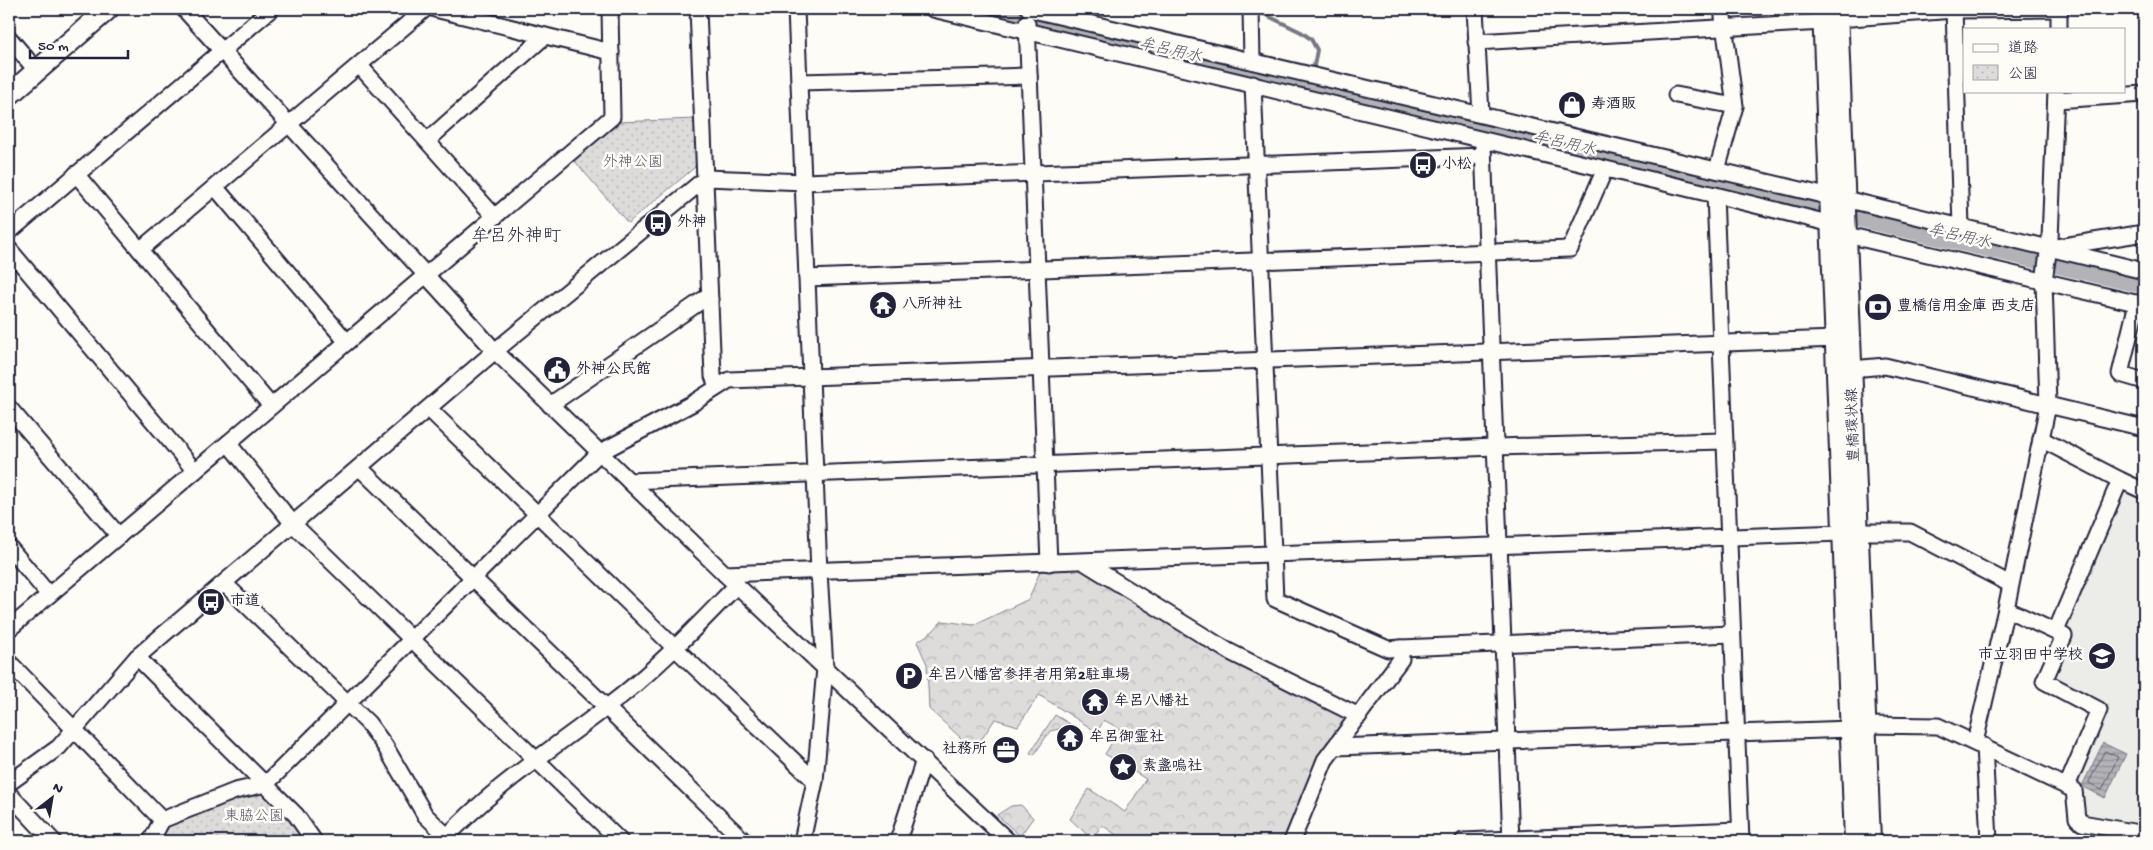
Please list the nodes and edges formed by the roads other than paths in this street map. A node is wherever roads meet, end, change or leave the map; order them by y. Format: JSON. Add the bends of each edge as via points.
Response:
{"nodes":[{"id":1,"x":108,"y":9,"type":"edge"},
{"id":2,"x":184,"y":9,"type":"edge"},
{"id":3,"x":271,"y":9,"type":"edge"},
{"id":4,"x":426,"y":9,"type":"edge"},
{"id":5,"x":435,"y":9,"type":"edge"},
{"id":6,"x":610,"y":9,"type":"edge"},
{"id":7,"x":698,"y":9,"type":"edge"},
{"id":8,"x":796,"y":9,"type":"edge"},
{"id":9,"x":933,"y":9,"type":"edge"},
{"id":10,"x":1251,"y":9,"type":"edge"},
{"id":11,"x":1475,"y":9,"type":"edge"},
{"id":12,"x":1722,"y":9,"type":"edge"},
{"id":13,"x":1954,"y":9,"type":"edge"},
{"id":14,"x":2060,"y":9,"type":"edge"},
{"id":15,"x":1830,"y":15,"type":"edge"},
{"id":16,"x":1027,"y":18,"type":"edge"},
{"id":17,"x":1724,"y":26,"type":"junction"},
{"id":18,"x":2059,"y":28,"type":"edge"},
{"id":19,"x":545,"y":36,"type":"junction"},
{"id":20,"x":9,"y":38,"type":"edge"},
{"id":21,"x":1476,"y":42,"type":"junction"},
{"id":22,"x":222,"y":51,"type":"junction"},
{"id":23,"x":611,"y":52,"type":"junction"},
{"id":24,"x":1252,"y":61,"type":"junction"},
{"id":25,"x":359,"y":65,"type":"junction"},
{"id":26,"x":36,"y":70,"type":"junction"},
{"id":27,"x":1029,"y":76,"type":"junction"},
{"id":28,"x":800,"y":82,"type":"junction"},
{"id":29,"x":1253,"y":84,"type":"junction"},
{"id":30,"x":9,"y":94,"type":"edge"},
{"id":31,"x":2144,"y":94,"type":"edge"},
{"id":32,"x":1676,"y":95,"type":"dead end"},
{"id":33,"x":2056,"y":96,"type":"edge"},
{"id":34,"x":1362,"y":99,"type":"junction"},
{"id":35,"x":1735,"y":106,"type":"junction"},
{"id":36,"x":1481,"y":114,"type":"junction"},
{"id":37,"x":289,"y":123,"type":"junction"},
{"id":38,"x":1526,"y":137,"type":"junction"},
{"id":39,"x":1483,"y":139,"type":"junction"},
{"id":40,"x":428,"y":140,"type":"junction"},
{"id":41,"x":1483,"y":156,"type":"junction"},
{"id":42,"x":1258,"y":163,"type":"junction"},
{"id":43,"x":1605,"y":169,"type":"junction"},
{"id":44,"x":1717,"y":170,"type":"junction"},
{"id":45,"x":1034,"y":172,"type":"junction"},
{"id":46,"x":76,"y":174,"type":"junction"},
{"id":47,"x":706,"y":178,"type":"junction"},
{"id":48,"x":804,"y":182,"type":"junction"},
{"id":49,"x":216,"y":188,"type":"junction"},
{"id":50,"x":1715,"y":195,"type":"junction"},
{"id":51,"x":1839,"y":212,"type":"junction"},
{"id":52,"x":495,"y":216,"type":"junction"},
{"id":53,"x":1962,"y":227,"type":"junction"},
{"id":54,"x":9,"y":232,"type":"edge"},
{"id":55,"x":2144,"y":233,"type":"edge"},
{"id":56,"x":9,"y":249,"type":"edge"},
{"id":57,"x":140,"y":250,"type":"junction"},
{"id":58,"x":1488,"y":253,"type":"junction"},
{"id":59,"x":1261,"y":262,"type":"junction"},
{"id":60,"x":2046,"y":262,"type":"junction"},
{"id":61,"x":1037,"y":269,"type":"junction"},
{"id":62,"x":2144,"y":271,"type":"edge"},
{"id":63,"x":426,"y":275,"type":"junction"},
{"id":64,"x":807,"y":278,"type":"junction"},
{"id":65,"x":710,"y":299,"type":"junction"},
{"id":66,"x":2141,"y":304,"type":"edge"},
{"id":67,"x":1836,"y":339,"type":"junction"},
{"id":68,"x":347,"y":342,"type":"junction"},
{"id":69,"x":1720,"y":342,"type":"junction"},
{"id":70,"x":496,"y":351,"type":"junction"},
{"id":71,"x":1491,"y":352,"type":"junction"},
{"id":72,"x":1266,"y":359,"type":"junction"},
{"id":73,"x":1040,"y":368,"type":"junction"},
{"id":74,"x":1852,"y":368,"type":"junction"},
{"id":75,"x":812,"y":377,"type":"junction"},
{"id":76,"x":2144,"y":381,"type":"edge"},
{"id":77,"x":717,"y":387,"type":"junction"},
{"id":78,"x":550,"y":405,"type":"junction"},
{"id":79,"x":2048,"y":405,"type":"junction"},
{"id":80,"x":271,"y":406,"type":"junction"},
{"id":81,"x":9,"y":408,"type":"edge"},
{"id":82,"x":429,"y":409,"type":"junction"},
{"id":83,"x":2144,"y":428,"type":"edge"},
{"id":84,"x":2041,"y":439,"type":"junction"},
{"id":85,"x":1723,"y":441,"type":"junction"},
{"id":86,"x":228,"y":443,"type":"junction"},
{"id":87,"x":1494,"y":447,"type":"junction"},
{"id":88,"x":600,"y":453,"type":"junction"},
{"id":89,"x":1270,"y":457,"type":"junction"},
{"id":90,"x":1045,"y":465,"type":"junction"},
{"id":91,"x":360,"y":468,"type":"junction"},
{"id":92,"x":195,"y":471,"type":"junction"},
{"id":93,"x":815,"y":475,"type":"junction"},
{"id":94,"x":2120,"y":480,"type":"junction"},
{"id":95,"x":629,"y":481,"type":"junction"},
{"id":96,"x":2144,"y":490,"type":"edge"},
{"id":97,"x":538,"y":516,"type":"junction"},
{"id":98,"x":294,"y":525,"type":"junction"},
{"id":99,"x":1851,"y":532,"type":"junction"},
{"id":100,"x":119,"y":536,"type":"junction"},
{"id":101,"x":1728,"y":537,"type":"junction"},
{"id":102,"x":1500,"y":546,"type":"junction"},
{"id":103,"x":9,"y":547,"type":"edge"},
{"id":104,"x":1272,"y":554,"type":"junction"},
{"id":105,"x":1084,"y":562,"type":"junction"},
{"id":106,"x":1049,"y":563,"type":"junction"},
{"id":107,"x":819,"y":572,"type":"junction"},
{"id":108,"x":725,"y":574,"type":"junction"},
{"id":109,"x":474,"y":578,"type":"junction"},
{"id":110,"x":224,"y":583,"type":"junction"},
{"id":111,"x":2010,"y":584,"type":"junction"},
{"id":112,"x":736,"y":585,"type":"junction"},
{"id":113,"x":49,"y":595,"type":"junction"},
{"id":114,"x":2006,"y":609,"type":"junction"},
{"id":115,"x":9,"y":629,"type":"edge"},
{"id":116,"x":2056,"y":631,"type":"junction"},
{"id":117,"x":1732,"y":634,"type":"junction"},
{"id":118,"x":412,"y":640,"type":"junction"},
{"id":119,"x":1503,"y":642,"type":"junction"},
{"id":120,"x":675,"y":648,"type":"junction"},
{"id":121,"x":1401,"y":648,"type":"junction"},
{"id":122,"x":138,"y":658,"type":"junction"},
{"id":123,"x":9,"y":662,"type":"edge"},
{"id":124,"x":825,"y":668,"type":"junction"},
{"id":125,"x":348,"y":704,"type":"junction"},
{"id":126,"x":607,"y":708,"type":"junction"},
{"id":127,"x":1358,"y":716,"type":"junction"},
{"id":128,"x":1858,"y":727,"type":"junction"},
{"id":129,"x":76,"y":729,"type":"junction"},
{"id":130,"x":1736,"y":732,"type":"junction"},
{"id":131,"x":1508,"y":742,"type":"junction"},
{"id":132,"x":1979,"y":744,"type":"junction"},
{"id":133,"x":1335,"y":748,"type":"junction"},
{"id":134,"x":535,"y":760,"type":"junction"},
{"id":135,"x":924,"y":760,"type":"junction"},
{"id":136,"x":816,"y":781,"type":"junction"},
{"id":137,"x":9,"y":783,"type":"edge"},
{"id":138,"x":266,"y":784,"type":"junction"},
{"id":139,"x":2067,"y":786,"type":"junction"},
{"id":140,"x":9,"y":794,"type":"edge"},
{"id":141,"x":162,"y":820,"type":"junction"},
{"id":142,"x":1740,"y":836,"type":"edge"},
{"id":143,"x":2132,"y":836,"type":"edge"},
{"id":144,"x":447,"y":840,"type":"edge"},
{"id":145,"x":1511,"y":840,"type":"edge"},
{"id":146,"x":54,"y":841,"type":"edge"},
{"id":147,"x":151,"y":841,"type":"edge"},
{"id":148,"x":314,"y":841,"type":"edge"},
{"id":149,"x":620,"y":841,"type":"edge"},
{"id":150,"x":744,"y":841,"type":"edge"},
{"id":151,"x":802,"y":841,"type":"edge"},
{"id":152,"x":898,"y":841,"type":"edge"},
{"id":153,"x":1008,"y":841,"type":"edge"},
{"id":154,"x":1292,"y":841,"type":"edge"},
{"id":155,"x":1463,"y":841,"type":"edge"},
{"id":156,"x":1856,"y":841,"type":"edge"},
{"id":157,"x":1870,"y":841,"type":"edge"},
{"id":158,"x":1989,"y":841,"type":"edge"}],
"edges":[{"from":1,"to":26,"type":"main road"},
{"from":2,"to":22,"type":"street"},
{"from":3,"to":22,"type":"street"},
{"from":4,"to":25,"type":"street"},
{"from":5,"to":19,"type":"street"},
{"from":6,"to":23,"type":"street"},
{"from":7,"to":47,"type":"street"},
{"from":8,"to":28,"type":"street"},
{"from":9,"to":16,"type":"street"},
{"from":10,"to":24,"type":"street"},
{"from":11,"to":21,"type":"street"},
{"from":12,"to":17,"type":"street"},
{"from":13,"to":14,"type":"street"},
{"from":13,"to":15,"type":"street"},
{"from":13,"to":53,"type":"street"},
{"from":14,"to":18,"type":"street"},
{"from":15,"to":17,"type":"street"},
{"from":15,"to":51,"type":"main road","name":"豊橋環状線"},
{"from":16,"to":24,"type":"street"},
{"from":16,"to":27,"type":"street"},
{"from":16,"to":29,"type":"street"},
{"from":17,"to":21,"type":"street"},
{"from":17,"to":35,"type":"street"},
{"from":19,"to":23,"type":"street"},
{"from":19,"to":40,"type":"street"},
{"from":20,"to":26,"type":"street"},
{"from":21,"to":36,"type":"street"},
{"from":22,"to":37,"type":"street"},
{"from":22,"to":46,"type":"street"},
{"from":23,"to":52,"type":"street","via":[[612,117]]},
{"from":24,"to":34,"type":"street"},
{"from":25,"to":37,"type":"street"},
{"from":25,"to":40,"type":"street"},
{"from":26,"to":30,"type":"main road"},
{"from":27,"to":28,"type":"street"},
{"from":27,"to":45,"type":"street"},
{"from":28,"to":48,"type":"street"},
{"from":29,"to":34,"type":"street"},
{"from":29,"to":42,"type":"street"},
{"from":31,"to":33,"type":"street"},
{"from":32,"to":35,"type":"street"},
{"from":33,"to":60,"type":"street"},
{"from":34,"to":36,"type":"street"},
{"from":34,"to":39,"type":"street"},
{"from":35,"to":44,"type":"street"},
{"from":36,"to":38,"type":"street"},
{"from":37,"to":49,"type":"street"},
{"from":37,"to":63,"type":"street"},
{"from":38,"to":39,"type":"street"},
{"from":38,"to":43,"type":"street"},
{"from":38,"to":44,"type":"street"},
{"from":39,"to":41,"type":"street"},
{"from":40,"to":52,"type":"street"},
{"from":41,"to":42,"type":"street"},
{"from":41,"to":58,"type":"street"},
{"from":42,"to":45,"type":"street"},
{"from":42,"to":59,"type":"street"},
{"from":43,"to":50,"type":"street"},
{"from":43,"to":58,"type":"street","via":[[1570,249]]},
{"from":44,"to":51,"type":"street"},
{"from":45,"to":48,"type":"street"},
{"from":45,"to":61,"type":"street"},
{"from":46,"to":54,"type":"street"},
{"from":46,"to":57,"type":"street"},
{"from":47,"to":48,"type":"street"},
{"from":47,"to":65,"type":"street"},
{"from":47,"to":70,"type":"street"},
{"from":48,"to":64,"type":"street"},
{"from":49,"to":57,"type":"street"},
{"from":49,"to":68,"type":"street"},
{"from":50,"to":51,"type":"street"},
{"from":50,"to":69,"type":"street"},
{"from":51,"to":53,"type":"street"},
{"from":51,"to":60,"type":"street"},
{"from":51,"to":67,"type":"main road","name":"豊橋環状線"},
{"from":51,"to":74,"type":"main road","name":"豊橋環状線"},
{"from":52,"to":63,"type":"street"},
{"from":53,"to":60,"type":"street"},
{"from":55,"to":60,"type":"street"},
{"from":56,"to":92,"type":"street"},
{"from":57,"to":80,"type":"street"},
{"from":58,"to":59,"type":"street"},
{"from":58,"to":71,"type":"street"},
{"from":59,"to":61,"type":"street"},
{"from":59,"to":72,"type":"street"},
{"from":60,"to":62,"type":"street"},
{"from":60,"to":66,"type":"street"},
{"from":60,"to":79,"type":"street"},
{"from":61,"to":64,"type":"street"},
{"from":61,"to":73,"type":"street"},
{"from":63,"to":68,"type":"street"},
{"from":63,"to":70,"type":"street"},
{"from":64,"to":75,"type":"street"},
{"from":65,"to":77,"type":"street","via":[[712,376]]},
{"from":65,"to":78,"type":"street","via":[[704,299]]},
{"from":66,"to":76,"type":"street","via":[[2120,374]]},
{"from":67,"to":69,"type":"street"},
{"from":67,"to":99,"type":"main road","name":"豊橋環状線"},
{"from":68,"to":80,"type":"street"},
{"from":69,"to":71,"type":"street"},
{"from":69,"to":85,"type":"street"},
{"from":70,"to":78,"type":"street"},
{"from":70,"to":82,"type":"street"},
{"from":71,"to":72,"type":"street"},
{"from":71,"to":87,"type":"street"},
{"from":72,"to":73,"type":"street"},
{"from":72,"to":89,"type":"street"},
{"from":73,"to":75,"type":"street"},
{"from":73,"to":90,"type":"street"},
{"from":74,"to":79,"type":"street","via":[[1885,366]]},
{"from":74,"to":99,"type":"main road","name":"豊橋環状線"},
{"from":75,"to":77,"type":"street","via":[[729,380]]},
{"from":75,"to":93,"type":"street"},
{"from":77,"to":88,"type":"street"},
{"from":78,"to":88,"type":"street"},
{"from":79,"to":83,"type":"street"},
{"from":79,"to":84,"type":"street"},
{"from":80,"to":86,"type":"street"},
{"from":81,"to":100,"type":"street"},
{"from":82,"to":91,"type":"street"},
{"from":82,"to":97,"type":"street"},
{"from":84,"to":94,"type":"street"},
{"from":84,"to":111,"type":"street"},
{"from":85,"to":87,"type":"street"},
{"from":85,"to":101,"type":"street"},
{"from":86,"to":92,"type":"street"},
{"from":86,"to":98,"type":"street"},
{"from":87,"to":89,"type":"street"},
{"from":87,"to":102,"type":"street"},
{"from":88,"to":95,"type":"street"},
{"from":88,"to":97,"type":"street"},
{"from":89,"to":90,"type":"street"},
{"from":89,"to":104,"type":"street"},
{"from":90,"to":93,"type":"street"},
{"from":90,"to":106,"type":"street"},
{"from":91,"to":98,"type":"street"},
{"from":91,"to":109,"type":"street"},
{"from":92,"to":100,"type":"street"},
{"from":93,"to":95,"type":"street"},
{"from":93,"to":107,"type":"street"},
{"from":94,"to":96,"type":"street"},
{"from":94,"to":116,"type":"street"},
{"from":95,"to":108,"type":"street"},
{"from":97,"to":109,"type":"street"},
{"from":97,"to":120,"type":"street"},
{"from":98,"to":110,"type":"street"},
{"from":98,"to":118,"type":"street"},
{"from":99,"to":101,"type":"street"},
{"from":99,"to":111,"type":"street","via":[[1910,532]]},
{"from":99,"to":128,"type":"main road","name":"豊橋環状線"},
{"from":100,"to":113,"type":"street"},
{"from":101,"to":102,"type":"street"},
{"from":101,"to":117,"type":"street"},
{"from":102,"to":104,"type":"street"},
{"from":102,"to":119,"type":"street"},
{"from":103,"to":113,"type":"street"},
{"from":104,"to":105,"type":"street"},
{"from":104,"to":121,"type":"street","via":[[1275,599],[1388,649]]},
{"from":105,"to":106,"type":"street"},
{"from":105,"to":127,"type":"street","via":[[1228,651]]},
{"from":106,"to":107,"type":"street"},
{"from":107,"to":108,"type":"street"},
{"from":107,"to":124,"type":"street"},
{"from":108,"to":112,"type":"street"},
{"from":109,"to":118,"type":"street"},
{"from":109,"to":126,"type":"street"},
{"from":110,"to":122,"type":"street"},
{"from":110,"to":125,"type":"street"},
{"from":111,"to":114,"type":"street"},
{"from":112,"to":120,"type":"street"},
{"from":112,"to":124,"type":"street"},
{"from":113,"to":115,"type":"street"},
{"from":114,"to":116,"type":"street"},
{"from":114,"to":132,"type":"street"},
{"from":116,"to":139,"type":"street","via":[[2064,636],[2044,681],[2100,710]]},
{"from":117,"to":119,"type":"street"},
{"from":117,"to":130,"type":"street"},
{"from":118,"to":125,"type":"street"},
{"from":118,"to":134,"type":"street"},
{"from":119,"to":121,"type":"street"},
{"from":119,"to":131,"type":"street"},
{"from":120,"to":126,"type":"street"},
{"from":120,"to":136,"type":"street"},
{"from":121,"to":127,"type":"street","via":[[1401,658]]},
{"from":122,"to":129,"type":"street"},
{"from":122,"to":138,"type":"street"},
{"from":123,"to":129,"type":"street"},
{"from":124,"to":135,"type":"street"},
{"from":124,"to":136,"type":"street"},
{"from":125,"to":138,"type":"street"},
{"from":125,"to":144,"type":"street","via":[[385,746],[425,815]]},
{"from":126,"to":134,"type":"street"},
{"from":126,"to":150,"type":"street"},
{"from":127,"to":133,"type":"street"},
{"from":128,"to":130,"type":"street"},
{"from":128,"to":132,"type":"street","via":[[1926,724]]},
{"from":128,"to":156,"type":"main road","name":"豊橋環状線"},
{"from":128,"to":157,"type":"main road","name":"豊橋環状線"},
{"from":129,"to":137,"type":"street","via":[[41,762]]},
{"from":129,"to":141,"type":"street"},
{"from":130,"to":131,"type":"street"},
{"from":130,"to":142,"type":"street"},
{"from":131,"to":133,"type":"street"},
{"from":131,"to":145,"type":"street"},
{"from":132,"to":139,"type":"street"},
{"from":132,"to":158,"type":"street"},
{"from":133,"to":154,"type":"street","via":[[1324,760]]},
{"from":134,"to":144,"type":"street","via":[[486,800]]},
{"from":134,"to":149,"type":"street"},
{"from":135,"to":152,"type":"street"},
{"from":135,"to":153,"type":"street"},
{"from":136,"to":151,"type":"street"},
{"from":138,"to":141,"type":"street","via":[[236,791]]},
{"from":138,"to":148,"type":"street","via":[[296,814]]},
{"from":139,"to":143,"type":"street","via":[[2074,790],[2077,818],[2082,823]]},
{"from":140,"to":146,"type":"street"},
{"from":141,"to":147,"type":"street"},
{"from":142,"to":145,"type":"street"},
{"from":145,"to":155,"type":"street"}]}
